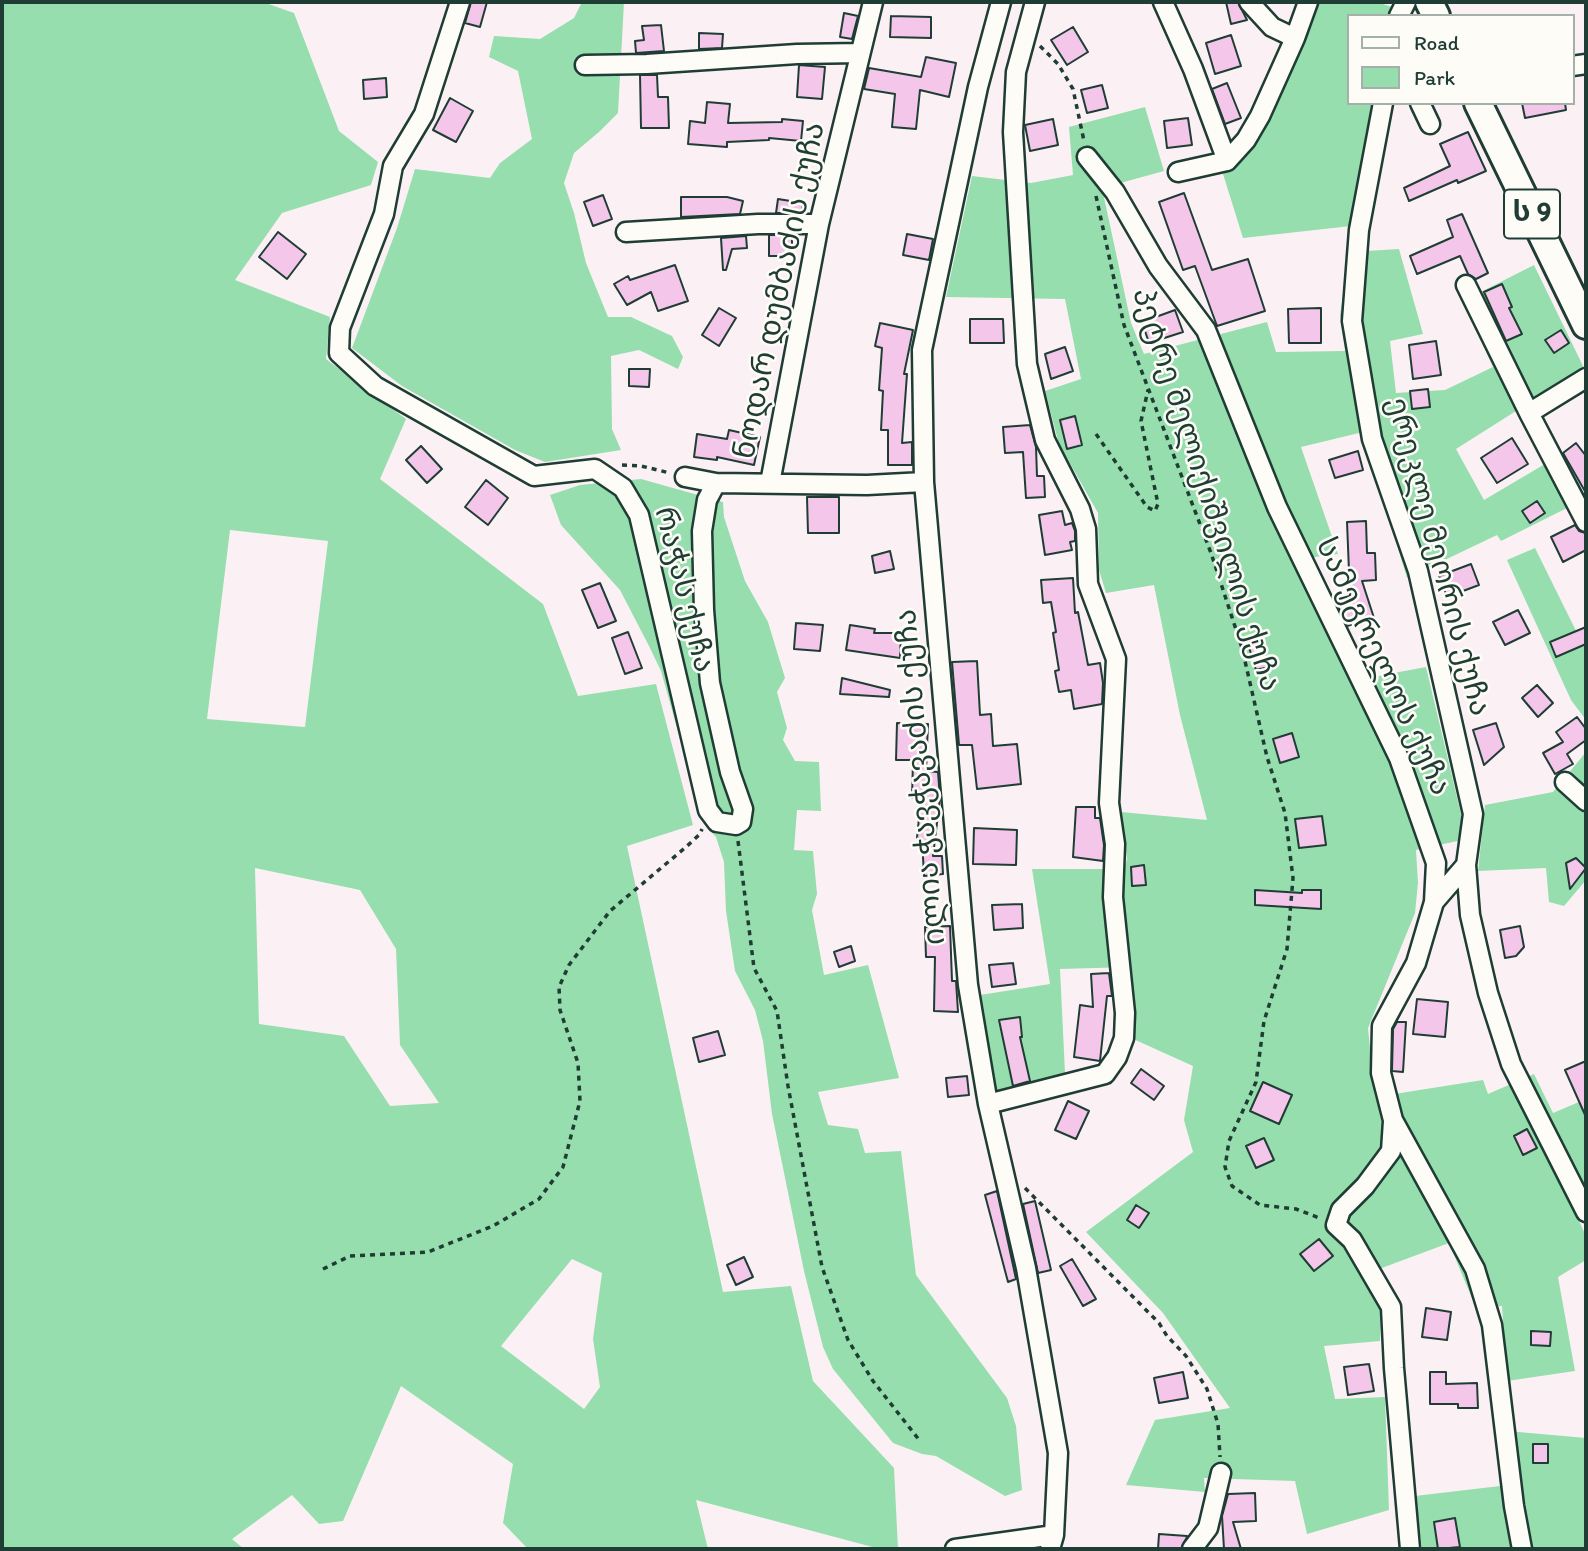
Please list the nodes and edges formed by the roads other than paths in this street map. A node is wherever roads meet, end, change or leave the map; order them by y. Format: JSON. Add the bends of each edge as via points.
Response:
{"nodes":[{"id":1,"x":460,"y":2,"type":"edge"},
{"id":2,"x":873,"y":2,"type":"edge"},
{"id":3,"x":1001,"y":2,"type":"edge"},
{"id":4,"x":1035,"y":2,"type":"edge"},
{"id":5,"x":1163,"y":2,"type":"edge"},
{"id":6,"x":1249,"y":2,"type":"edge"},
{"id":7,"x":1308,"y":2,"type":"edge"},
{"id":8,"x":1295,"y":38,"type":"junction"},
{"id":9,"x":860,"y":53,"type":"junction"},
{"id":10,"x":585,"y":65,"type":"dead end"},
{"id":11,"x":1383,"y":105,"type":"edge"},
{"id":12,"x":1421,"y":105,"type":"edge"},
{"id":13,"x":1479,"y":105,"type":"edge"},
{"id":14,"x":1430,"y":124,"type":"dead end"},
{"id":15,"x":1087,"y":157,"type":"road end"},
{"id":16,"x":1227,"y":161,"type":"junction"},
{"id":17,"x":1178,"y":172,"type":"dead end"},
{"id":18,"x":819,"y":224,"type":"junction"},
{"id":19,"x":626,"y":232,"type":"dead end"},
{"id":20,"x":1466,"y":285,"type":"dead end"},
{"id":21,"x":1586,"y":325,"type":"edge"},
{"id":22,"x":1586,"y":379,"type":"edge"},
{"id":23,"x":1529,"y":413,"type":"junction"},
{"id":24,"x":685,"y":477,"type":"road end"},
{"id":25,"x":924,"y":482,"type":"junction"},
{"id":26,"x":716,"y":483,"type":"junction"},
{"id":27,"x":770,"y":483,"type":"junction"},
{"id":28,"x":1586,"y":522,"type":"edge"},
{"id":29,"x":1565,"y":782,"type":"dead end"},
{"id":30,"x":1586,"y":801,"type":"edge"},
{"id":31,"x":1466,"y":865,"type":"junction"},
{"id":32,"x":1434,"y":902,"type":"junction"},
{"id":33,"x":988,"y":1104,"type":"junction"},
{"id":34,"x":1393,"y":1120,"type":"junction"},
{"id":35,"x":1586,"y":1212,"type":"edge"},
{"id":36,"x":1220,"y":1474,"type":"road end"},
{"id":37,"x":1054,"y":1545,"type":"edge"},
{"id":38,"x":955,"y":1549,"type":"edge"},
{"id":39,"x":1192,"y":1549,"type":"edge"},
{"id":40,"x":1410,"y":1549,"type":"edge"},
{"id":41,"x":1522,"y":1549,"type":"edge"}],
"edges":[{"from":1,"to":26,"type":"street","name":"რაჭას ქუჩა","via":[[424,114],[393,166],[384,214],[340,328],[339,353],[375,386],[534,476],[595,469],[623,488],[639,515],[708,810],[717,822],[736,825],[743,809],[710,683],[704,610],[702,531],[707,500]]},
{"from":2,"to":9,"type":"street","name":"ნოდარ დუმბაძის ქუჩა"},
{"from":3,"to":25,"type":"street","name":"ილია ჭავჭავაძის ქუჩა","via":[[978,87],[922,350]]},
{"from":4,"to":33,"type":"street","via":[[1016,72],[1013,132],[1027,364],[1045,440],[1080,509],[1086,529],[1088,584],[1116,659],[1108,803],[1115,844],[1113,897],[1124,1038],[1105,1074]]},
{"from":5,"to":16,"type":"street"},
{"from":6,"to":8,"type":"street","via":[[1272,27]]},
{"from":7,"to":8,"type":"street"},
{"from":8,"to":16,"type":"street","via":[[1260,116]]},
{"from":9,"to":10,"type":"street"},
{"from":9,"to":18,"type":"street","name":"ნოდარ დუმბაძის ქუჩა"},
{"from":11,"to":31,"type":"street","name":"ერეკლე მეორის ქუჩა","via":[[1359,230],[1353,321],[1372,439],[1418,571],[1473,814]]},
{"from":12,"to":14,"type":"street"},
{"from":13,"to":21,"type":"highway","number":"ს 9"},
{"from":15,"to":32,"type":"street","name":"სამეგრელოს ქუჩა","via":[[1206,330],[1277,507],[1399,758],[1436,863]]},
{"from":16,"to":17,"type":"street"},
{"from":18,"to":19,"type":"street","via":[[758,223]]},
{"from":18,"to":27,"type":"street","name":"ნოდარ დუმბაძის ქუჩა"},
{"from":20,"to":23,"type":"street"},
{"from":22,"to":23,"type":"street"},
{"from":23,"to":28,"type":"street"},
{"from":24,"to":26,"type":"street"},
{"from":25,"to":27,"type":"street","name":"ნოდარ დუმბაძის ქუჩა"},
{"from":25,"to":33,"type":"street","name":"ილია ჭავჭავაძის ქუჩა","via":[[968,985]]},
{"from":26,"to":27,"type":"street"},
{"from":29,"to":30,"type":"street"},
{"from":31,"to":32,"type":"street"},
{"from":31,"to":35,"type":"street","name":"ერეკლე მეორის ქუჩა","via":[[1470,915],[1511,1064]]},
{"from":32,"to":34,"type":"street","name":"სამეგრელოს ქუჩა","via":[[1416,963],[1382,1026],[1381,1073]]},
{"from":33,"to":37,"type":"street","name":"ილია ჭავჭავაძის ქუჩა","via":[[1026,1268],[1058,1453]]},
{"from":34,"to":40,"type":"street","via":[[1391,1151],[1341,1210],[1336,1225],[1352,1240],[1391,1307]]},
{"from":34,"to":41,"type":"street","name":"სამეგრელოს ქუჩა","via":[[1479,1280],[1492,1325]]},
{"from":36,"to":39,"type":"street","via":[[1208,1528]]},
{"from":37,"to":38,"type":"street"}]}
